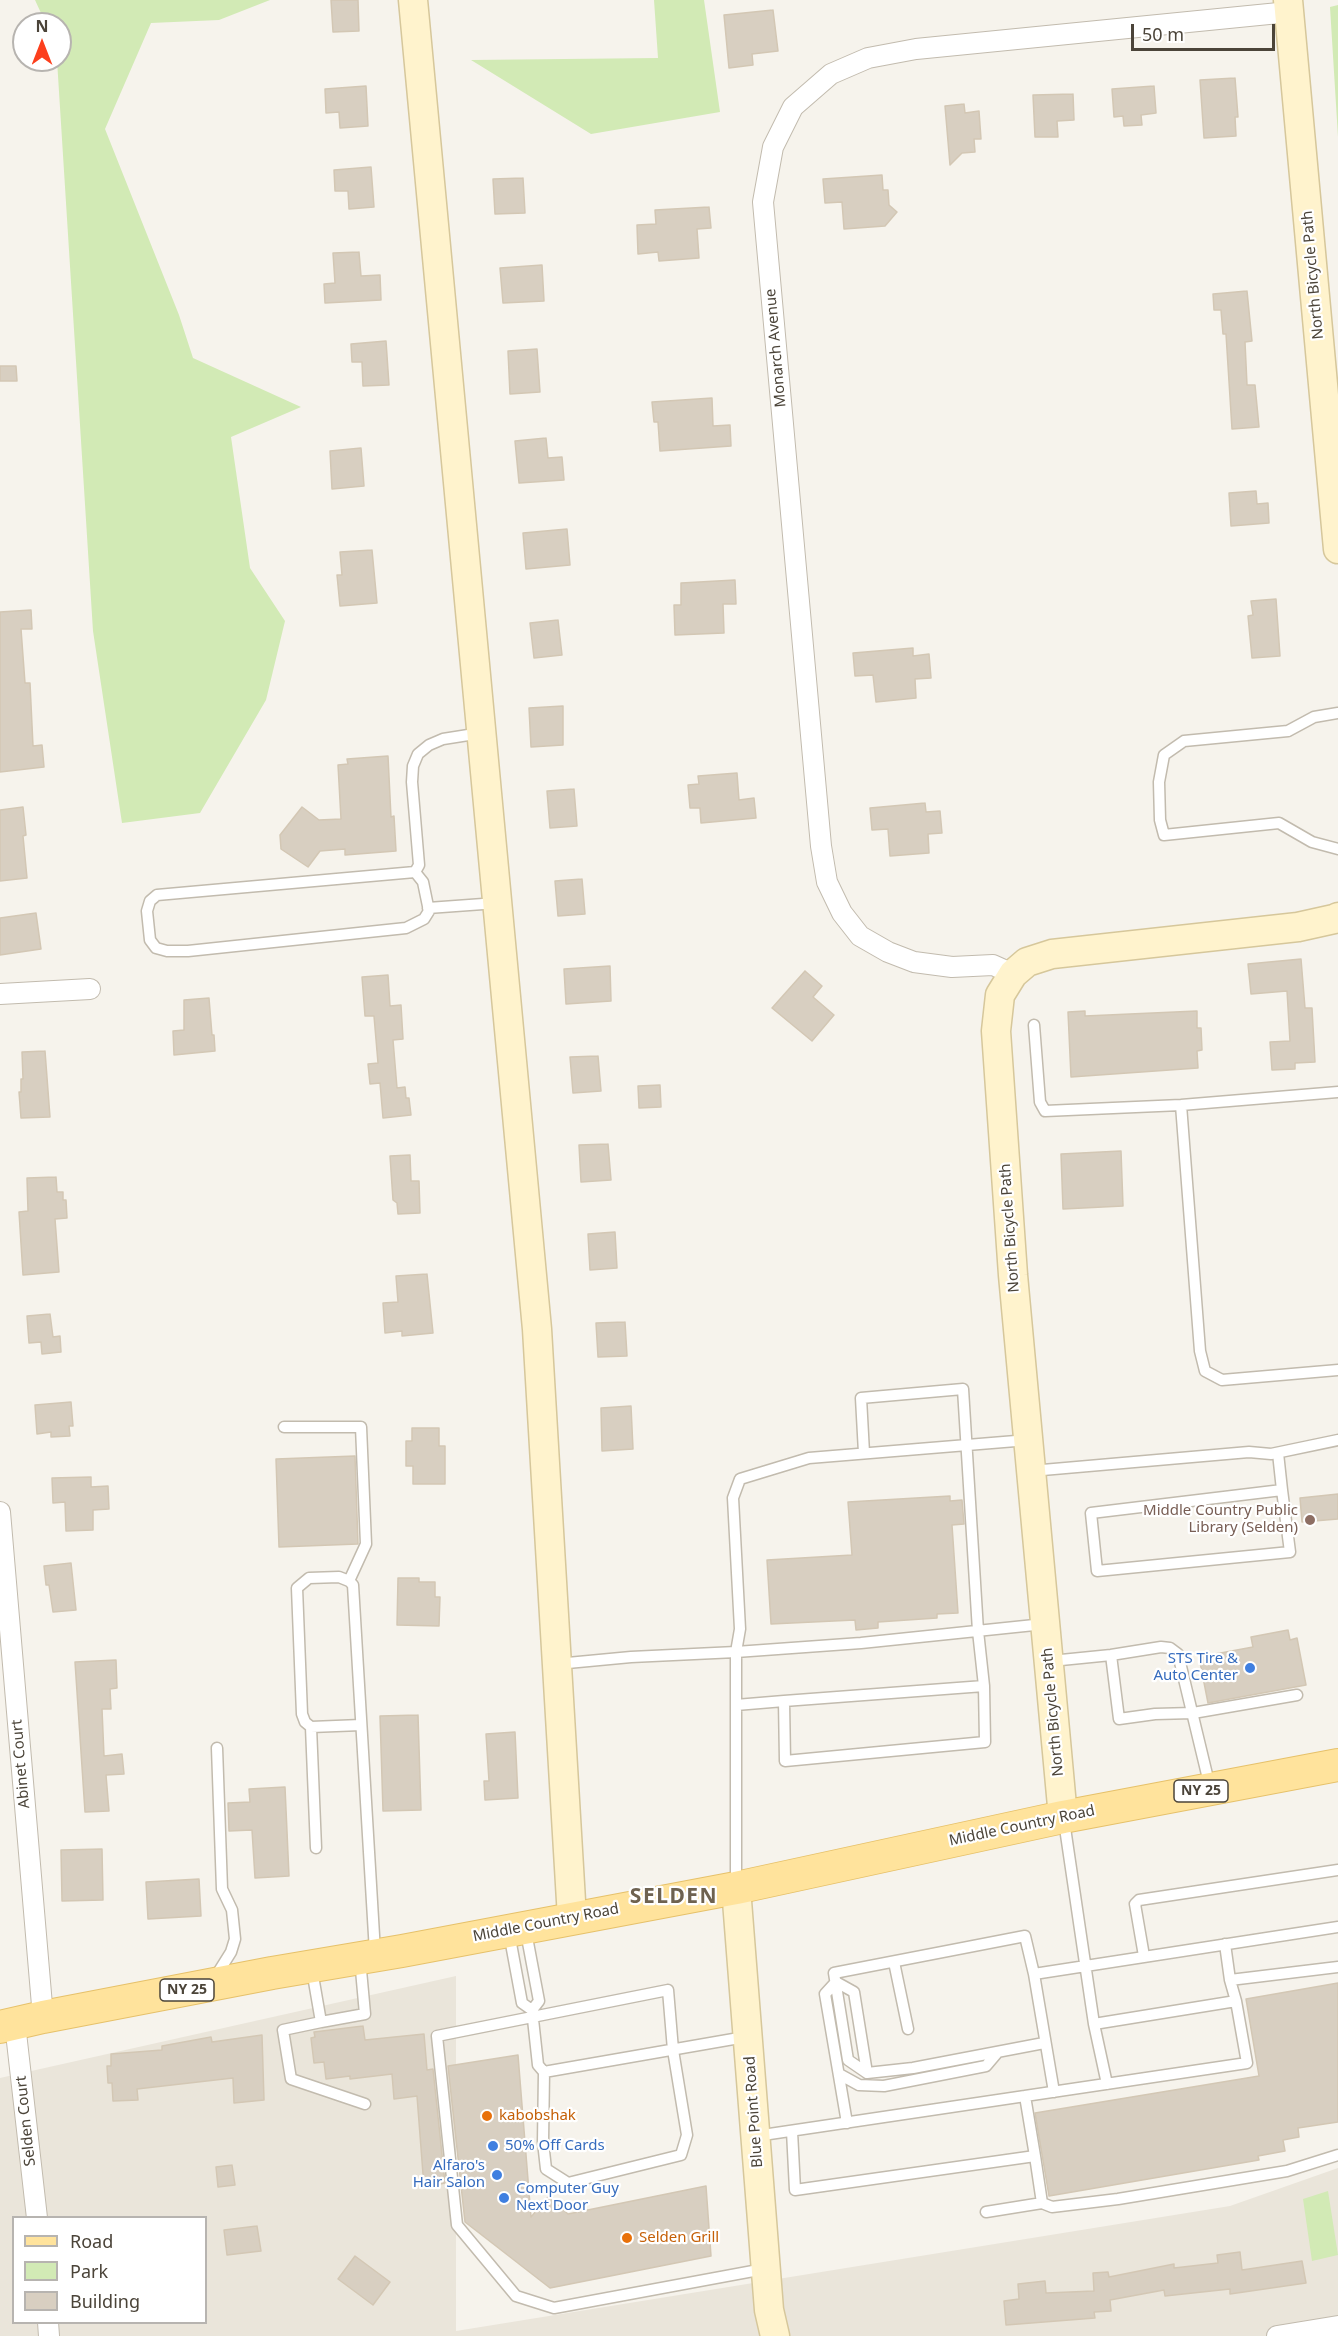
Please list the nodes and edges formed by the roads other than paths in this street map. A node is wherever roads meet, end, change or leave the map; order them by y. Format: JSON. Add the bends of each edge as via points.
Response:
{"nodes":[{"id":1,"x":413,"y":0,"type":"edge"},
{"id":2,"x":1288,"y":6,"type":"edge"},
{"id":3,"x":1338,"y":542,"type":"edge"},
{"id":4,"x":1338,"y":713,"type":"edge"},
{"id":5,"x":481,"y":733,"type":"junction"},
{"id":6,"x":1338,"y":849,"type":"edge"},
{"id":7,"x":415,"y":872,"type":"junction"},
{"id":8,"x":497,"y":903,"type":"junction"},
{"id":9,"x":428,"y":908,"type":"junction"},
{"id":10,"x":1338,"y":916,"type":"edge"},
{"id":11,"x":1013,"y":974,"type":"junction"},
{"id":12,"x":90,"y":989,"type":"dead end"},
{"id":13,"x":0,"y":994,"type":"edge"},
{"id":14,"x":1035,"y":1026,"type":"dead end"},
{"id":15,"x":1338,"y":1092,"type":"edge"},
{"id":16,"x":1181,"y":1105,"type":"junction"},
{"id":17,"x":1338,"y":1370,"type":"edge"},
{"id":18,"x":284,"y":1427,"type":"dead end"},
{"id":19,"x":1028,"y":1440,"type":"junction"},
{"id":20,"x":1338,"y":1440,"type":"edge"},
{"id":21,"x":965,"y":1444,"type":"junction"},
{"id":22,"x":864,"y":1453,"type":"junction"},
{"id":23,"x":1278,"y":1453,"type":"junction"},
{"id":24,"x":1031,"y":1471,"type":"junction"},
{"id":25,"x":1282,"y":1490,"type":"junction"},
{"id":26,"x":0,"y":1512,"type":"edge"},
{"id":27,"x":349,"y":1581,"type":"junction"},
{"id":28,"x":1044,"y":1624,"type":"junction"},
{"id":29,"x":978,"y":1631,"type":"junction"},
{"id":30,"x":736,"y":1652,"type":"junction"},
{"id":31,"x":1111,"y":1655,"type":"junction"},
{"id":32,"x":1048,"y":1661,"type":"junction"},
{"id":33,"x":557,"y":1664,"type":"junction"},
{"id":34,"x":984,"y":1686,"type":"junction"},
{"id":35,"x":1297,"y":1695,"type":"dead end"},
{"id":36,"x":784,"y":1701,"type":"junction"},
{"id":37,"x":736,"y":1705,"type":"junction"},
{"id":38,"x":1193,"y":1713,"type":"junction"},
{"id":39,"x":362,"y":1725,"type":"junction"},
{"id":40,"x":311,"y":1727,"type":"junction"},
{"id":41,"x":217,"y":1748,"type":"dead end"},
{"id":42,"x":1338,"y":1765,"type":"edge"},
{"id":43,"x":1210,"y":1789,"type":"junction"},
{"id":44,"x":1063,"y":1817,"type":"junction"},
{"id":45,"x":316,"y":1848,"type":"dead end"},
{"id":46,"x":1338,"y":1870,"type":"edge"},
{"id":47,"x":736,"y":1888,"type":"junction"},
{"id":48,"x":572,"y":1918,"type":"junction"},
{"id":49,"x":1338,"y":1927,"type":"edge"},
{"id":50,"x":517,"y":1929,"type":"junction"},
{"id":51,"x":1226,"y":1944,"type":"junction"},
{"id":52,"x":1144,"y":1956,"type":"junction"},
{"id":53,"x":368,"y":1957,"type":"junction"},
{"id":54,"x":894,"y":1962,"type":"junction"},
{"id":55,"x":1085,"y":1965,"type":"junction"},
{"id":56,"x":312,"y":1967,"type":"junction"},
{"id":57,"x":1338,"y":1967,"type":"edge"},
{"id":58,"x":1034,"y":1974,"type":"junction"},
{"id":59,"x":835,"y":1978,"type":"junction"},
{"id":60,"x":1230,"y":1980,"type":"junction"},
{"id":61,"x":208,"y":1986,"type":"junction"},
{"id":62,"x":1236,"y":2001,"type":"junction"},
{"id":63,"x":532,"y":2014,"type":"junction"},
{"id":64,"x":321,"y":2022,"type":"junction"},
{"id":65,"x":19,"y":2023,"type":"edge"},
{"id":66,"x":1094,"y":2024,"type":"junction"},
{"id":67,"x":908,"y":2029,"type":"dead end"},
{"id":68,"x":748,"y":2037,"type":"junction"},
{"id":69,"x":1044,"y":2043,"type":"junction"},
{"id":70,"x":673,"y":2050,"type":"junction"},
{"id":71,"x":997,"y":2053,"type":"junction"},
{"id":72,"x":544,"y":2072,"type":"junction"},
{"id":73,"x":867,"y":2073,"type":"junction"},
{"id":74,"x":839,"y":2074,"type":"junction"},
{"id":75,"x":1107,"y":2084,"type":"junction"},
{"id":76,"x":1053,"y":2092,"type":"junction"},
{"id":77,"x":1025,"y":2096,"type":"junction"},
{"id":78,"x":365,"y":2104,"type":"dead end"},
{"id":79,"x":847,"y":2122,"type":"junction"},
{"id":80,"x":792,"y":2131,"type":"junction"},
{"id":81,"x":756,"y":2136,"type":"junction"},
{"id":82,"x":1338,"y":2155,"type":"edge"},
{"id":83,"x":1035,"y":2156,"type":"junction"},
{"id":84,"x":1042,"y":2203,"type":"junction"},
{"id":85,"x":986,"y":2212,"type":"dead end"},
{"id":86,"x":37,"y":2216,"type":"edge"},
{"id":87,"x":766,"y":2269,"type":"junction"},
{"id":88,"x":1338,"y":2326,"type":"edge"},
{"id":89,"x":775,"y":2336,"type":"edge"},
{"id":90,"x":1277,"y":2336,"type":"edge"}],
"edges":[{"from":1,"to":5,"type":"street"},
{"from":2,"to":3,"type":"street","name":"North Bicycle Path"},
{"from":2,"to":11,"type":"street","name":"Monarch Avenue","via":[[916,49],[868,58],[831,74],[793,107],[773,147],[764,202],[827,882],[842,913],[860,936],[888,952],[914,962],[952,967],[993,965]]},
{"from":4,"to":6,"type":"lane","via":[[1314,717],[1288,731],[1184,741],[1164,755],[1159,782],[1164,835],[1279,823],[1312,842]]},
{"from":5,"to":7,"type":"lane","via":[[443,739],[418,754],[412,782],[419,865]]},
{"from":5,"to":8,"type":"street"},
{"from":7,"to":9,"type":"lane","via":[[423,882]]},
{"from":7,"to":9,"type":"lane","via":[[157,895],[147,911],[150,940],[156,948],[188,951],[394,929],[424,920]]},
{"from":8,"to":9,"type":"lane"},
{"from":8,"to":33,"type":"street","via":[[537,1329]]},
{"from":10,"to":11,"type":"street","via":[[1298,927],[1052,954],[1027,962]]},
{"from":11,"to":19,"type":"street","name":"North Bicycle Path","via":[[1000,995],[996,1031]]},
{"from":12,"to":13,"type":"street"},
{"from":14,"to":16,"type":"lane","via":[[1040,1102],[1045,1111]]},
{"from":15,"to":16,"type":"lane"},
{"from":16,"to":17,"type":"lane","via":[[1200,1351],[1206,1371],[1222,1380]]},
{"from":18,"to":27,"type":"lane","via":[[362,1426],[366,1544]]},
{"from":19,"to":21,"type":"lane"},
{"from":19,"to":24,"type":"street","name":"North Bicycle Path"},
{"from":20,"to":23,"type":"lane"},
{"from":21,"to":22,"type":"lane"},
{"from":21,"to":22,"type":"lane","via":[[963,1389],[861,1398]]},
{"from":21,"to":29,"type":"lane"},
{"from":22,"to":30,"type":"lane","via":[[809,1458],[740,1479],[733,1498],[740,1629]]},
{"from":23,"to":24,"type":"lane","via":[[1249,1452]]},
{"from":23,"to":25,"type":"lane"},
{"from":24,"to":28,"type":"street","name":"North Bicycle Path"},
{"from":25,"to":25,"type":"lane","via":[[1290,1552],[1097,1571],[1091,1513]]},
{"from":26,"to":65,"type":"street","name":"Abinet Court"},
{"from":27,"to":39,"type":"lane","via":[[353,1585]]},
{"from":27,"to":40,"type":"lane","via":[[339,1577],[309,1578],[297,1588],[302,1714]]},
{"from":28,"to":29,"type":"lane"},
{"from":28,"to":32,"type":"street","name":"North Bicycle Path"},
{"from":29,"to":30,"type":"lane"},
{"from":29,"to":34,"type":"lane"},
{"from":30,"to":33,"type":"lane"},
{"from":30,"to":37,"type":"lane"},
{"from":31,"to":32,"type":"lane"},
{"from":31,"to":38,"type":"lane","via":[[1170,1648],[1181,1662]]},
{"from":31,"to":38,"type":"lane","via":[[1119,1719]]},
{"from":32,"to":44,"type":"street","name":"North Bicycle Path"},
{"from":33,"to":48,"type":"street"},
{"from":34,"to":36,"type":"lane"},
{"from":34,"to":36,"type":"lane","via":[[985,1742],[785,1761]]},
{"from":35,"to":38,"type":"lane"},
{"from":36,"to":37,"type":"lane"},
{"from":37,"to":47,"type":"lane"},
{"from":38,"to":43,"type":"lane"},
{"from":39,"to":40,"type":"lane"},
{"from":39,"to":53,"type":"lane"},
{"from":40,"to":45,"type":"lane"},
{"from":41,"to":61,"type":"lane","via":[[222,1889],[232,1910],[235,1939],[223,1968]]},
{"from":42,"to":43,"type":"main road","name":"Middle Country Road","number":"NY 25"},
{"from":43,"to":44,"type":"main road","name":"Middle Country Road","number":"NY 25"},
{"from":44,"to":47,"type":"main road","name":"Middle Country Road","number":"NY 25"},
{"from":44,"to":55,"type":"lane"},
{"from":46,"to":52,"type":"lane","via":[[1139,1900],[1135,1904]]},
{"from":47,"to":48,"type":"main road","name":"Middle Country Road","number":"NY 25"},
{"from":47,"to":68,"type":"street","name":"Blue Point Road"},
{"from":48,"to":50,"type":"main road","name":"Middle Country Road","number":"NY 25"},
{"from":49,"to":51,"type":"lane"},
{"from":50,"to":53,"type":"main road","name":"Middle Country Road","number":"NY 25"},
{"from":50,"to":63,"type":"lane","via":[[522,2003]]},
{"from":50,"to":63,"type":"lane","via":[[539,2001]]},
{"from":51,"to":52,"type":"lane"},
{"from":51,"to":60,"type":"lane"},
{"from":52,"to":55,"type":"lane"},
{"from":53,"to":56,"type":"main road","name":"Middle Country Road","number":"NY 25"},
{"from":53,"to":64,"type":"lane","via":[[365,2014]]},
{"from":54,"to":58,"type":"lane","via":[[1025,1936]]},
{"from":54,"to":59,"type":"lane"},
{"from":54,"to":67,"type":"lane"},
{"from":55,"to":58,"type":"lane"},
{"from":55,"to":66,"type":"lane"},
{"from":56,"to":61,"type":"main road","name":"Middle Country Road","number":"NY 25"},
{"from":56,"to":64,"type":"lane"},
{"from":57,"to":60,"type":"lane"},
{"from":58,"to":69,"type":"lane"},
{"from":59,"to":73,"type":"lane","via":[[854,1992]]},
{"from":59,"to":73,"type":"lane","via":[[848,2060]]},
{"from":59,"to":74,"type":"lane","via":[[825,1994]]},
{"from":60,"to":62,"type":"lane"},
{"from":61,"to":65,"type":"main road","name":"Middle Country Road","number":"NY 25"},
{"from":62,"to":66,"type":"lane"},
{"from":62,"to":75,"type":"lane","via":[[1247,2063]]},
{"from":63,"to":70,"type":"lane","via":[[668,1990]]},
{"from":63,"to":72,"type":"lane","via":[[538,2065]]},
{"from":63,"to":87,"type":"lane","via":[[437,2036],[457,2225],[516,2296],[554,2308]]},
{"from":64,"to":78,"type":"lane","via":[[283,2030],[291,2079]]},
{"from":65,"to":86,"type":"street","name":"Selden Court"},
{"from":66,"to":75,"type":"lane"},
{"from":68,"to":70,"type":"lane"},
{"from":68,"to":81,"type":"street","name":"Blue Point Road"},
{"from":69,"to":71,"type":"lane"},
{"from":69,"to":76,"type":"lane"},
{"from":70,"to":72,"type":"lane"},
{"from":70,"to":72,"type":"lane","via":[[687,2135],[681,2155],[568,2183],[546,2169]]},
{"from":71,"to":73,"type":"lane"},
{"from":71,"to":74,"type":"lane","via":[[986,2066],[884,2086],[859,2085]]},
{"from":74,"to":79,"type":"lane"},
{"from":75,"to":76,"type":"lane"},
{"from":76,"to":77,"type":"lane"},
{"from":77,"to":79,"type":"lane"},
{"from":77,"to":83,"type":"lane"},
{"from":79,"to":80,"type":"lane"},
{"from":80,"to":81,"type":"lane"},
{"from":80,"to":83,"type":"lane","via":[[795,2190]]},
{"from":81,"to":87,"type":"street","name":"Blue Point Road"},
{"from":82,"to":84,"type":"lane","via":[[1287,2171],[1140,2195],[1052,2207]]},
{"from":83,"to":84,"type":"lane"},
{"from":84,"to":85,"type":"lane"},
{"from":87,"to":89,"type":"street","name":"Blue Point Road"},
{"from":88,"to":90,"type":"street"}]}
